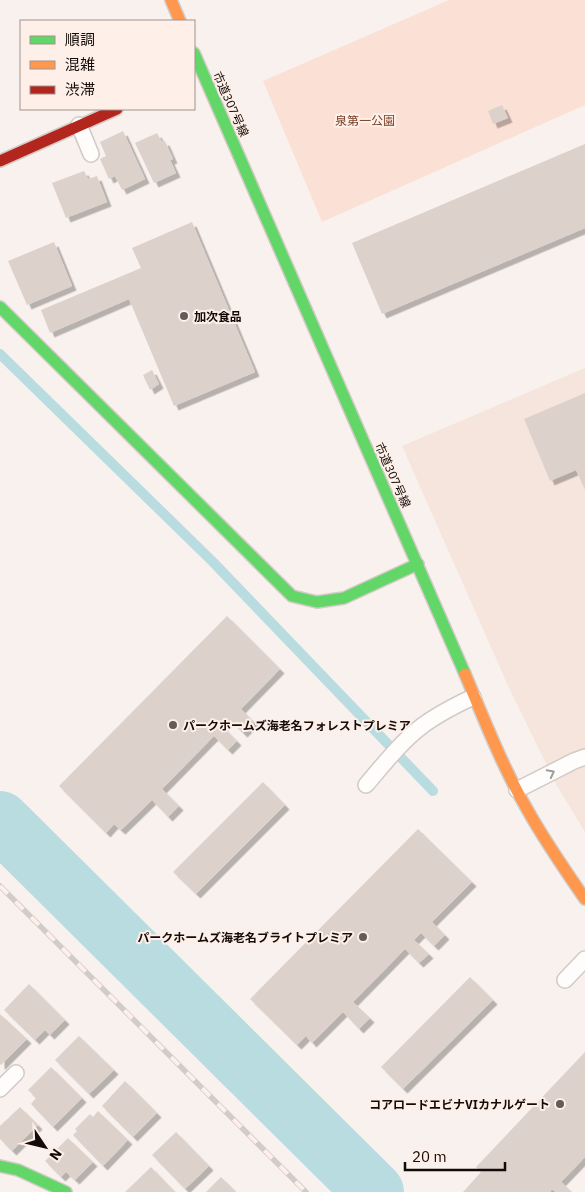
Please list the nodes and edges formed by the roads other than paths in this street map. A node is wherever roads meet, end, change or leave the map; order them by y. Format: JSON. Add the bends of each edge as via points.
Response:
{"nodes":[{"id":1,"x":171,"y":0,"type":"edge"},
{"id":2,"x":180,"y":20,"type":"edge"},
{"id":3,"x":195,"y":54,"type":"edge"},
{"id":4,"x":115,"y":110,"type":"edge"},
{"id":5,"x":79,"y":125,"type":"junction"},
{"id":6,"x":91,"y":154,"type":"dead end"},
{"id":7,"x":0,"y":161,"type":"edge"},
{"id":8,"x":0,"y":307,"type":"edge"},
{"id":9,"x":418,"y":564,"type":"junction"},
{"id":10,"x":473,"y":697,"type":"junction"},
{"id":11,"x":581,"y":757,"type":"edge"},
{"id":12,"x":366,"y":785,"type":"dead end"},
{"id":13,"x":517,"y":790,"type":"junction"},
{"id":14,"x":585,"y":867,"type":"edge"},
{"id":15,"x":570,"y":877,"type":"junction"},
{"id":16,"x":585,"y":899,"type":"edge"},
{"id":17,"x":585,"y":959,"type":"edge"},
{"id":18,"x":565,"y":980,"type":"dead end"},
{"id":19,"x":16,"y":1073,"type":"dead end"},
{"id":20,"x":0,"y":1089,"type":"edge"},
{"id":21,"x":0,"y":1166,"type":"edge"},
{"id":22,"x":66,"y":1192,"type":"edge"}],
"edges":[{"from":1,"to":2,"type":"street"},
{"from":3,"to":9,"type":"street","name":"市道307号線"},
{"from":4,"to":5,"type":"street"},
{"from":5,"to":6,"type":"lane"},
{"from":5,"to":7,"type":"street"},
{"from":8,"to":9,"type":"street","via":[[292,596],[317,602],[344,598]]},
{"from":9,"to":10,"type":"street","name":"市道307号線"},
{"from":10,"to":12,"type":"lane","via":[[422,726]]},
{"from":10,"to":13,"type":"street","name":"市道307号線"},
{"from":13,"to":11,"type":"lane","one_way":true},
{"from":13,"to":15,"type":"street","name":"市道307号線"},
{"from":14,"to":15,"type":"lane"},
{"from":15,"to":16,"type":"street","name":"市道307号線"},
{"from":17,"to":18,"type":"lane"},
{"from":19,"to":20,"type":"lane"},
{"from":21,"to":22,"type":"street","via":[[18,1170]]}]}
